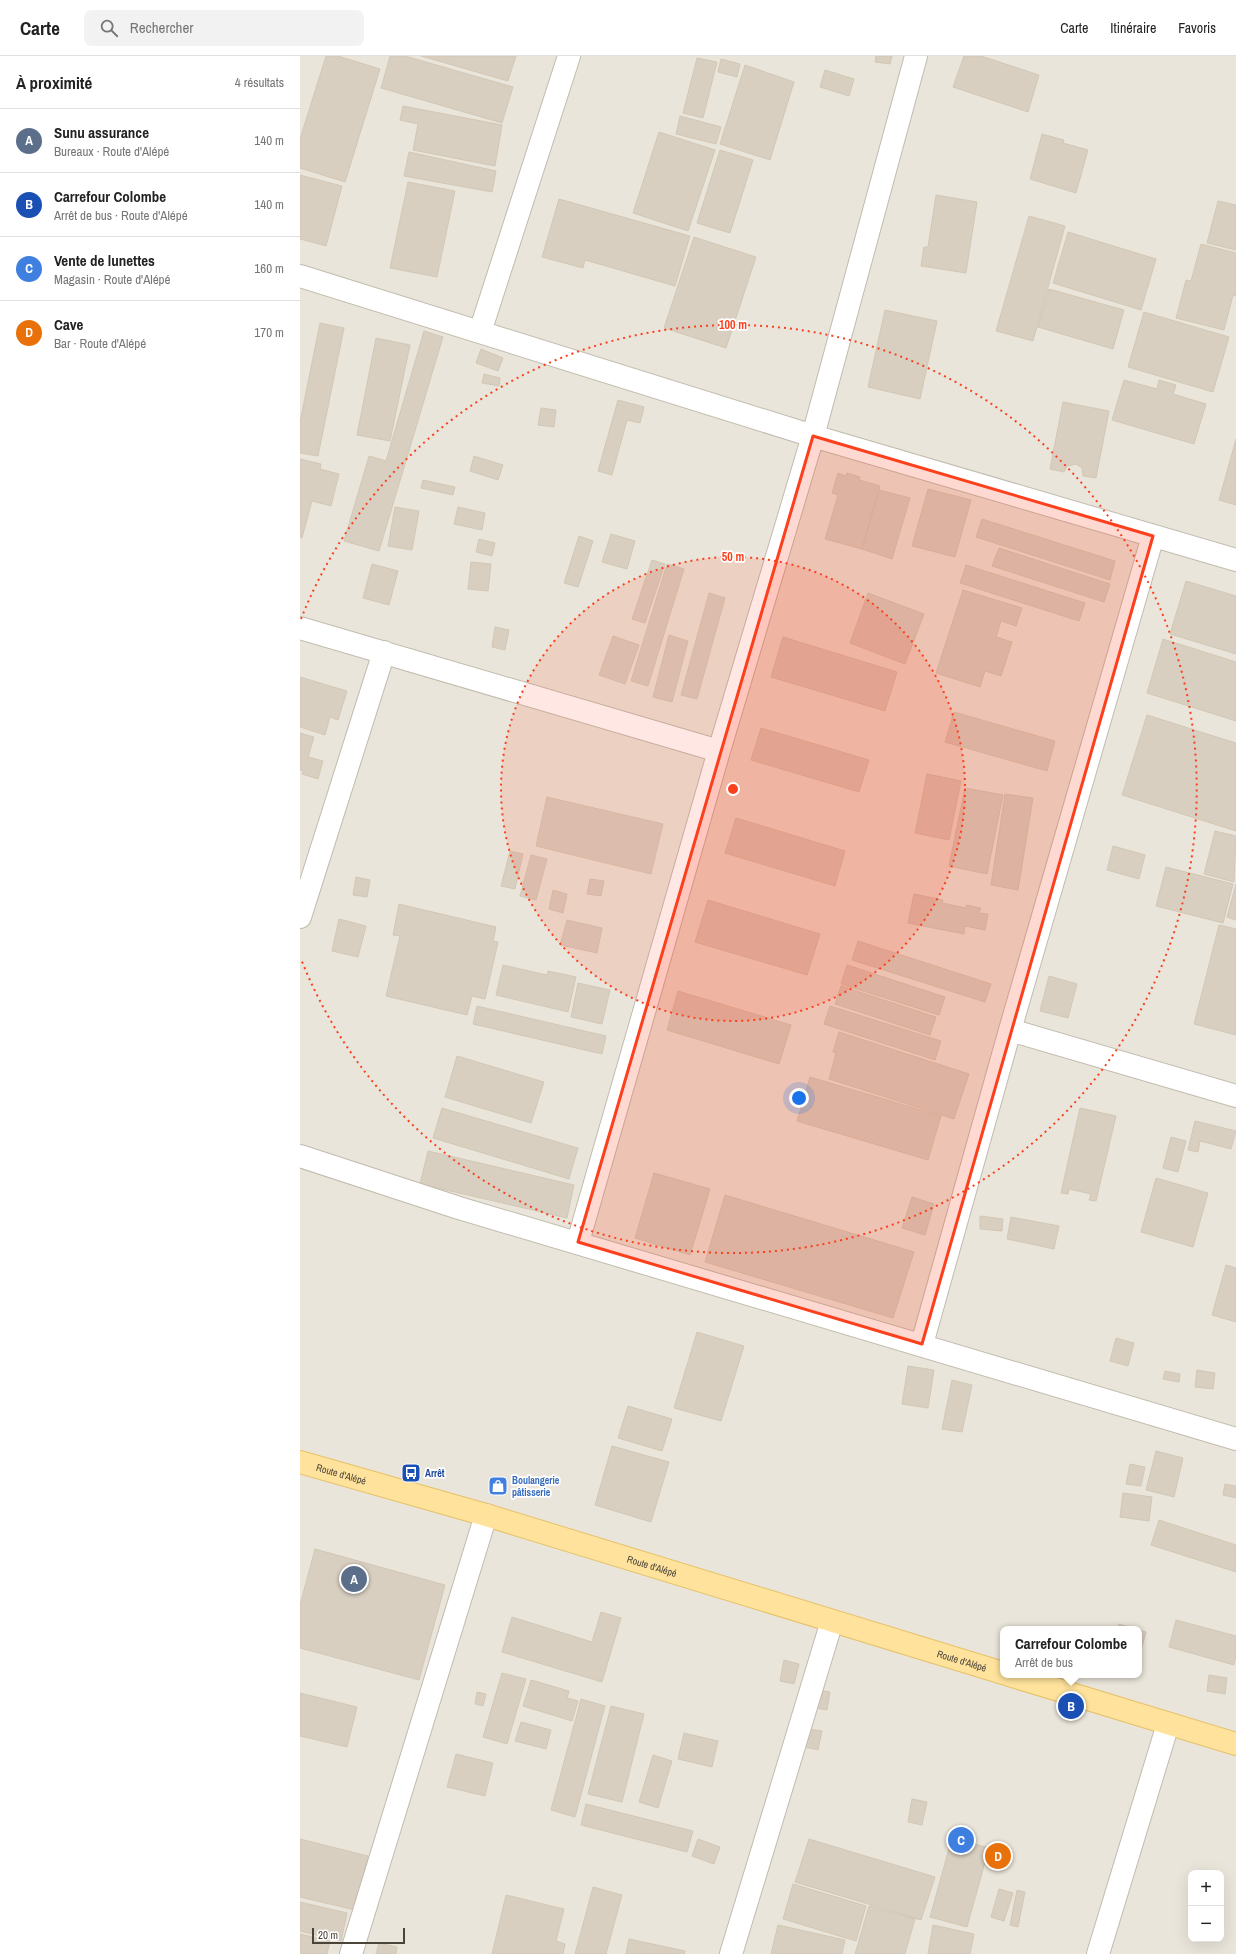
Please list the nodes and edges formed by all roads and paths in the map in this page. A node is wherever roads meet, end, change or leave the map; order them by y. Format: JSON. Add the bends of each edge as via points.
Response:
{"nodes":[{"id":1,"x":569,"y":56,"type":"edge"},
{"id":2,"x":916,"y":56,"type":"edge"},
{"id":3,"x":300,"y":276,"type":"edge"},
{"id":4,"x":480,"y":332,"type":"junction"},
{"id":5,"x":813,"y":436,"type":"junction"},
{"id":6,"x":1153,"y":536,"type":"junction"},
{"id":7,"x":1236,"y":560,"type":"edge"},
{"id":8,"x":300,"y":628,"type":"edge"},
{"id":9,"x":384,"y":652,"type":"junction"},
{"id":10,"x":719,"y":751,"type":"junction"},
{"id":11,"x":300,"y":917,"type":"edge"},
{"id":12,"x":1010,"y":1030,"type":"junction"},
{"id":13,"x":1236,"y":1096,"type":"edge"},
{"id":14,"x":300,"y":1156,"type":"edge"},
{"id":15,"x":578,"y":1242,"type":"junction"},
{"id":16,"x":922,"y":1344,"type":"junction"},
{"id":17,"x":1236,"y":1439,"type":"edge"},
{"id":18,"x":300,"y":1462,"type":"edge"},
{"id":19,"x":486,"y":1516,"type":"junction"},
{"id":20,"x":832,"y":1621,"type":"junction"},
{"id":21,"x":1000,"y":1672,"type":"edge"},
{"id":22,"x":1019,"y":1678,"type":"edge"},
{"id":23,"x":1168,"y":1724,"type":"junction"},
{"id":24,"x":1236,"y":1744,"type":"edge"},
{"id":25,"x":351,"y":1954,"type":"edge"},
{"id":26,"x":731,"y":1954,"type":"edge"},
{"id":27,"x":1098,"y":1954,"type":"edge"}],
"edges":[{"from":1,"to":4,"type":"street"},
{"from":2,"to":5,"type":"street"},
{"from":3,"to":4,"type":"street"},
{"from":4,"to":5,"type":"street"},
{"from":5,"to":6,"type":"street"},
{"from":5,"to":10,"type":"street"},
{"from":6,"to":7,"type":"street"},
{"from":6,"to":12,"type":"street"},
{"from":8,"to":9,"type":"street"},
{"from":9,"to":10,"type":"street"},
{"from":9,"to":11,"type":"street"},
{"from":10,"to":15,"type":"street"},
{"from":12,"to":13,"type":"street"},
{"from":12,"to":16,"type":"street"},
{"from":14,"to":15,"type":"street","via":[[459,1208]]},
{"from":15,"to":16,"type":"street"},
{"from":16,"to":17,"type":"street"},
{"from":18,"to":19,"type":"main road","name":"Route d'Alépé"},
{"from":19,"to":20,"type":"main road","name":"Route d'Alépé"},
{"from":19,"to":25,"type":"street"},
{"from":20,"to":21,"type":"main road","name":"Route d'Alépé"},
{"from":20,"to":26,"type":"street"},
{"from":22,"to":23,"type":"main road"},
{"from":23,"to":24,"type":"main road"},
{"from":23,"to":27,"type":"street"}]}
